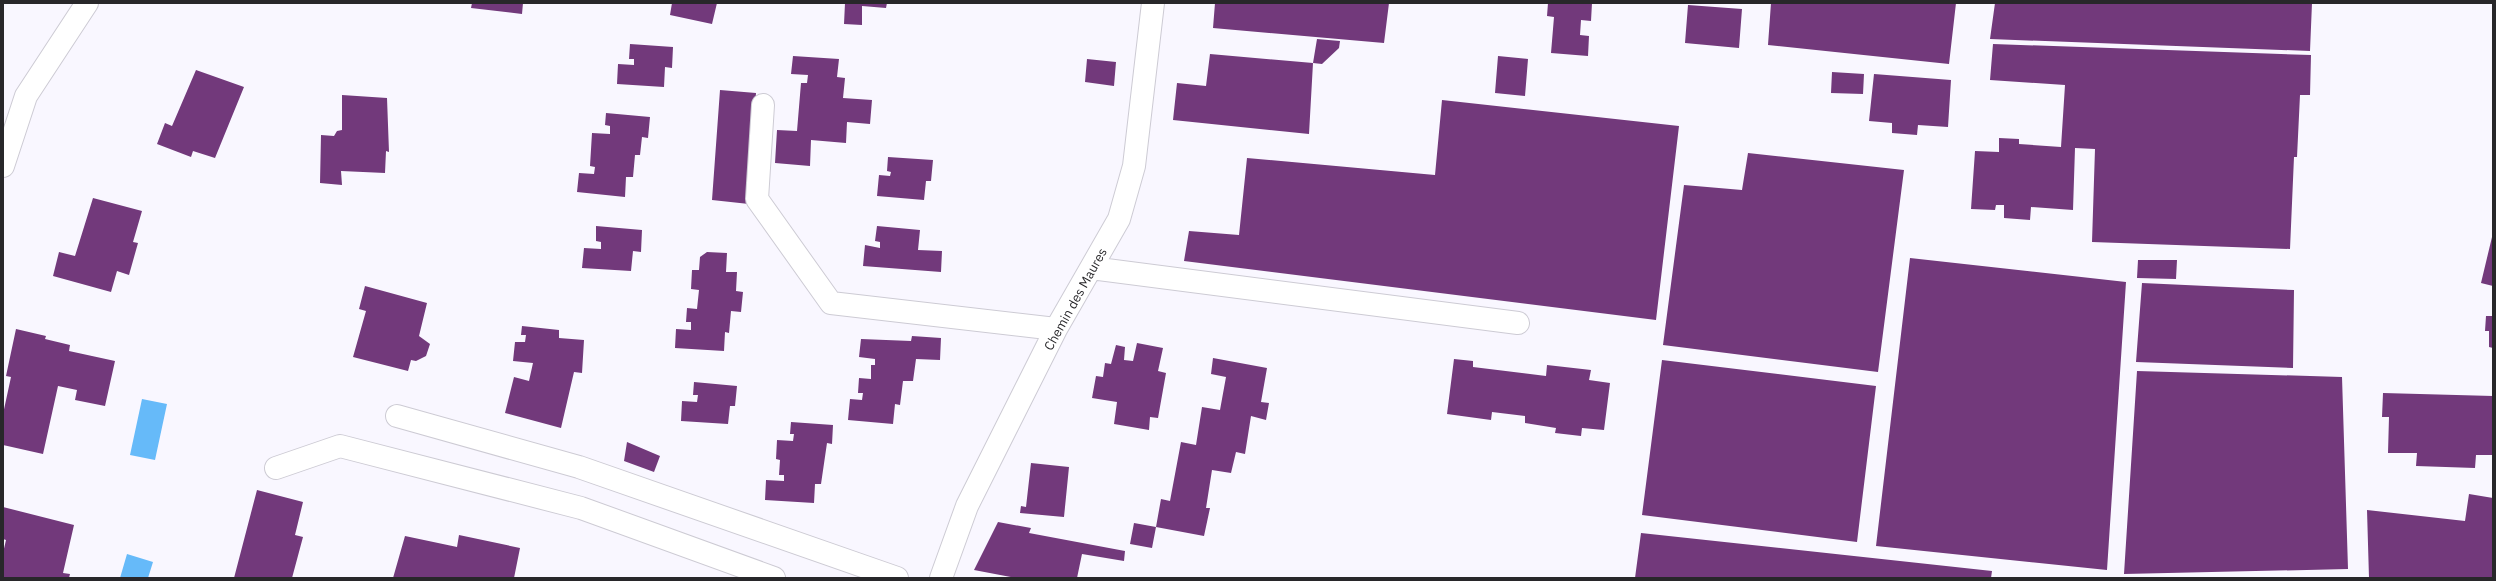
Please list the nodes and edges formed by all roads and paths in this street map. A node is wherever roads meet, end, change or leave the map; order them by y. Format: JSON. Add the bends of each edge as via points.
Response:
{"nodes":[{"id":1,"x":87,"y":3,"type":"edge"},
{"id":2,"x":1153,"y":3,"type":"edge"},
{"id":3,"x":763,"y":105,"type":"dead end"},
{"id":4,"x":3,"y":166,"type":"edge"},
{"id":5,"x":1091,"y":268,"type":"junction"},
{"id":6,"x":1518,"y":323,"type":"dead end"},
{"id":7,"x":1056,"y":329,"type":"junction"},
{"id":8,"x":396,"y":416,"type":"dead end"},
{"id":9,"x":276,"y":468,"type":"dead end"},
{"id":10,"x":774,"y":578,"type":"edge"},
{"id":11,"x":897,"y":578,"type":"edge"},
{"id":12,"x":941,"y":578,"type":"edge"}],
"edges":[{"from":1,"to":4,"type":"street","via":[[26,96]]},
{"from":2,"to":5,"type":"street","name":"Chemin des Maures","via":[[1134,166],[1119,219]]},
{"from":3,"to":7,"type":"street","via":[[757,199],[831,303]]},
{"from":5,"to":6,"type":"street"},
{"from":5,"to":7,"type":"street","name":"Chemin des Maures"},
{"from":7,"to":12,"type":"street","name":"Chemin des Maures","via":[[967,506]]},
{"from":8,"to":11,"type":"street","via":[[579,467]]},
{"from":9,"to":10,"type":"street","via":[[340,446],[581,508]]}]}
